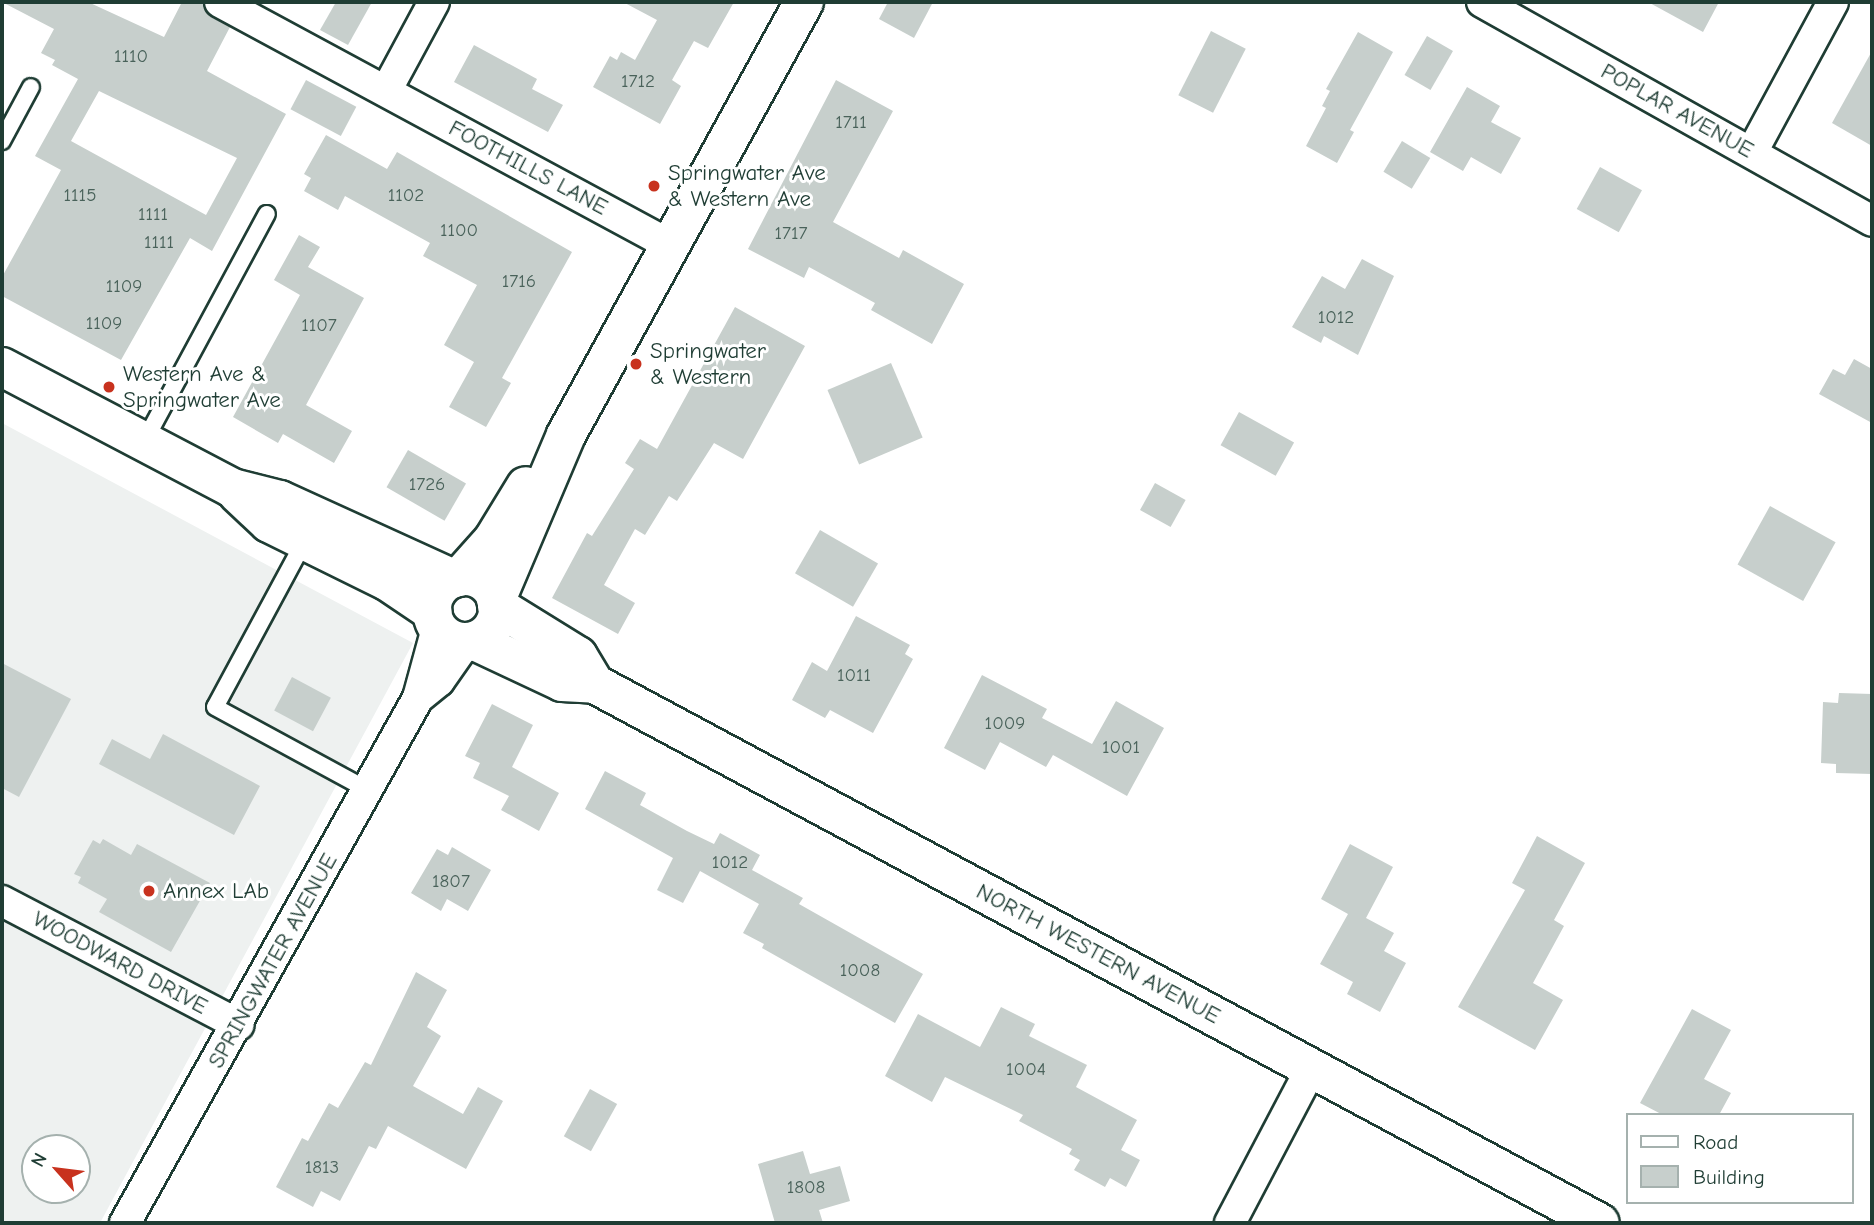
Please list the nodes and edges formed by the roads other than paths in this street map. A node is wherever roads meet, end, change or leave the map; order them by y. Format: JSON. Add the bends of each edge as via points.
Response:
{"nodes":[{"id":1,"x":220,"y":2,"type":"edge"},
{"id":2,"x":434,"y":2,"type":"edge"},
{"id":3,"x":804,"y":2,"type":"edge"},
{"id":4,"x":1482,"y":2,"type":"edge"},
{"id":5,"x":1833,"y":2,"type":"edge"},
{"id":6,"x":31,"y":87,"type":"dead end"},
{"id":7,"x":386,"y":91,"type":"junction"},
{"id":8,"x":2,"y":141,"type":"edge"},
{"id":9,"x":1752,"y":152,"type":"junction"},
{"id":10,"x":267,"y":214,"type":"dead end"},
{"id":11,"x":1872,"y":220,"type":"edge"},
{"id":12,"x":670,"y":245,"type":"junction"},
{"id":13,"x":2,"y":368,"type":"edge"},
{"id":14,"x":566,"y":435,"type":"junction"},
{"id":15,"x":144,"y":442,"type":"junction"},
{"id":16,"x":232,"y":488,"type":"junction"},
{"id":17,"x":304,"y":542,"type":"junction"},
{"id":18,"x":456,"y":578,"type":"junction"},
{"id":19,"x":497,"y":603,"type":"junction"},
{"id":20,"x":453,"y":631,"type":"junction"},
{"id":21,"x":595,"y":684,"type":"junction"},
{"id":22,"x":368,"y":790,"type":"junction"},
{"id":23,"x":2,"y":901,"type":"edge"},
{"id":24,"x":239,"y":1025,"type":"junction"},
{"id":25,"x":1311,"y":1069,"type":"junction"},
{"id":26,"x":125,"y":1223,"type":"edge"},
{"id":27,"x":1230,"y":1223,"type":"edge"},
{"id":28,"x":1600,"y":1223,"type":"edge"}],
"edges":[{"from":1,"to":7,"type":"street","name":"FOOTHILLS LANE"},
{"from":2,"to":7,"type":"street"},
{"from":3,"to":12,"type":"main road"},
{"from":4,"to":9,"type":"street","name":"POPLAR AVENUE"},
{"from":5,"to":9,"type":"street"},
{"from":6,"to":8,"type":"lane"},
{"from":7,"to":12,"type":"street","name":"FOOTHILLS LANE"},
{"from":9,"to":11,"type":"street","name":"POPLAR AVENUE"},
{"from":10,"to":15,"type":"lane"},
{"from":12,"to":14,"type":"main road"},
{"from":13,"to":15,"type":"main road","name":"NORTH WESTERN AVENUE"},
{"from":14,"to":18,"type":"main road","via":[[487,548]]},
{"from":14,"to":19,"type":"main road"},
{"from":15,"to":16,"type":"main road","name":"NORTH WESTERN AVENUE"},
{"from":16,"to":17,"type":"main road","name":"NORTH WESTERN AVENUE","via":[[270,523]]},
{"from":16,"to":18,"type":"main road","name":"NORTH WESTERN AVENUE","via":[[280,500]]},
{"from":17,"to":20,"type":"main road","name":"NORTH WESTERN AVENUE","via":[[387,581]]},
{"from":17,"to":22,"type":"lane","via":[[215,708]]},
{"from":18,"to":19,"type":"main road","name":"NORTH WESTERN AVENUE","via":[[482,581]]},
{"from":18,"to":20,"type":"main road","via":[[438,591]]},
{"from":19,"to":20,"type":"main road","via":[[492,625]]},
{"from":19,"to":21,"type":"main road","name":"NORTH WESTERN AVENUE","via":[[578,656]]},
{"from":20,"to":21,"type":"main road","name":"NORTH WESTERN AVENUE","via":[[562,682]]},
{"from":20,"to":22,"type":"street","name":"SPRINGWATER AVENUE"},
{"from":21,"to":25,"type":"main road","name":"NORTH WESTERN AVENUE"},
{"from":22,"to":24,"type":"street","name":"SPRINGWATER AVENUE"},
{"from":23,"to":24,"type":"street","name":"WOODWARD DRIVE"},
{"from":24,"to":26,"type":"street","name":"SPRINGWATER AVENUE"},
{"from":25,"to":27,"type":"street"},
{"from":25,"to":28,"type":"main road","name":"NORTH WESTERN AVENUE"}]}
